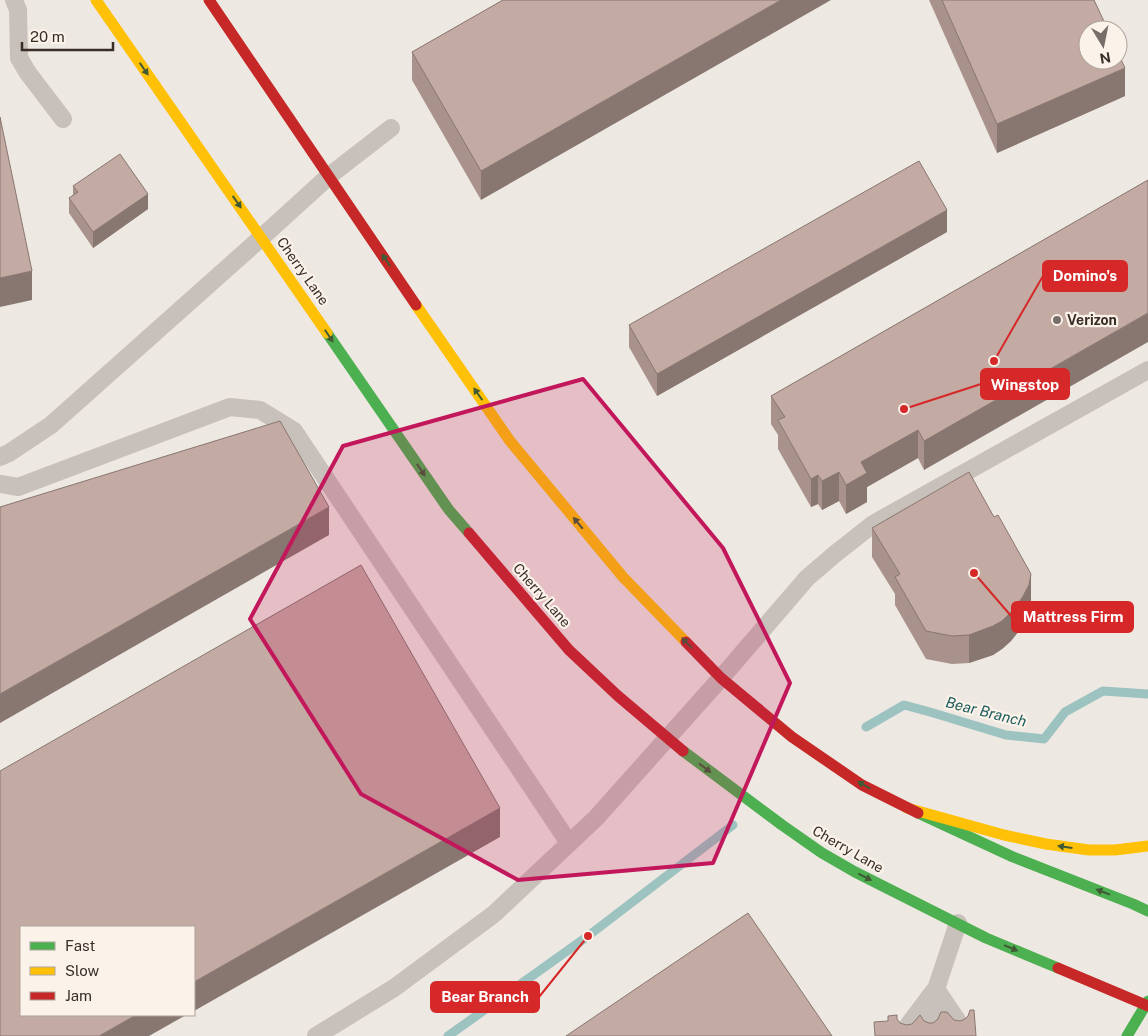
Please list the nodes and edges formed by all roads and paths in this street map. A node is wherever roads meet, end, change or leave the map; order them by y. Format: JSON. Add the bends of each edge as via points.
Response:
{"nodes":[{"id":1,"x":14,"y":0,"type":"edge"},
{"id":2,"x":96,"y":0,"type":"edge"},
{"id":3,"x":209,"y":0,"type":"edge"},
{"id":4,"x":63,"y":119,"type":"dead end"},
{"id":5,"x":391,"y":128,"type":"dead end"},
{"id":6,"x":329,"y":176,"type":"junction"},
{"id":7,"x":262,"y":237,"type":"junction"},
{"id":8,"x":1148,"y":370,"type":"edge"},
{"id":9,"x":0,"y":457,"type":"edge"},
{"id":10,"x":0,"y":484,"type":"edge"},
{"id":11,"x":721,"y":678,"type":"junction"},
{"id":12,"x":667,"y":738,"type":"junction"},
{"id":13,"x":907,"y":808,"type":"junction"},
{"id":14,"x":569,"y":843,"type":"junction"},
{"id":15,"x":1148,"y":846,"type":"edge"},
{"id":16,"x":1148,"y":912,"type":"edge"},
{"id":17,"x":958,"y":923,"type":"junction"},
{"id":18,"x":936,"y":989,"type":"junction"},
{"id":19,"x":1147,"y":1004,"type":"edge"},
{"id":20,"x":959,"y":1023,"type":"edge"},
{"id":21,"x":930,"y":1025,"type":"edge"},
{"id":22,"x":907,"y":1027,"type":"edge"},
{"id":23,"x":316,"y":1036,"type":"edge"},
{"id":24,"x":1126,"y":1036,"type":"edge"}],
"edges":[{"from":1,"to":4,"type":"lane","via":[[18,10],[19,58]]},
{"from":2,"to":7,"type":"main road","name":"Cherry Lane","one_way":true},
{"from":3,"to":6,"type":"main road"},
{"from":5,"to":6,"type":"lane"},
{"from":6,"to":7,"type":"lane"},
{"from":11,"to":6,"type":"main road","one_way":true,"via":[[623,577],[510,441]]},
{"from":7,"to":9,"type":"lane","via":[[51,425]]},
{"from":7,"to":12,"type":"main road","name":"Cherry Lane","one_way":true,"via":[[449,510],[569,650]]},
{"from":8,"to":11,"type":"lane","via":[[873,524],[807,578]]},
{"from":10,"to":14,"type":"lane","via":[[18,487],[230,408],[260,410],[294,430]]},
{"from":11,"to":12,"type":"lane"},
{"from":13,"to":11,"type":"main road","one_way":true,"via":[[862,785],[792,738]]},
{"from":12,"to":14,"type":"lane","via":[[596,818]]},
{"from":12,"to":17,"type":"main road","name":"Cherry Lane","one_way":true,"via":[[822,853]]},
{"from":15,"to":13,"type":"main road","one_way":true,"via":[[1089,850],[1046,844],[1004,836]]},
{"from":16,"to":13,"type":"main road","one_way":true,"via":[[1013,857]]},
{"from":14,"to":23,"type":"lane","via":[[494,914],[394,988]]},
{"from":17,"to":18,"type":"lane"},
{"from":17,"to":19,"type":"main road","name":"Cherry Lane","one_way":true,"via":[[986,938]]},
{"from":18,"to":20,"type":"lane"},
{"from":18,"to":21,"type":"lane"},
{"from":18,"to":22,"type":"lane"},
{"from":19,"to":24,"type":"main road"}]}
